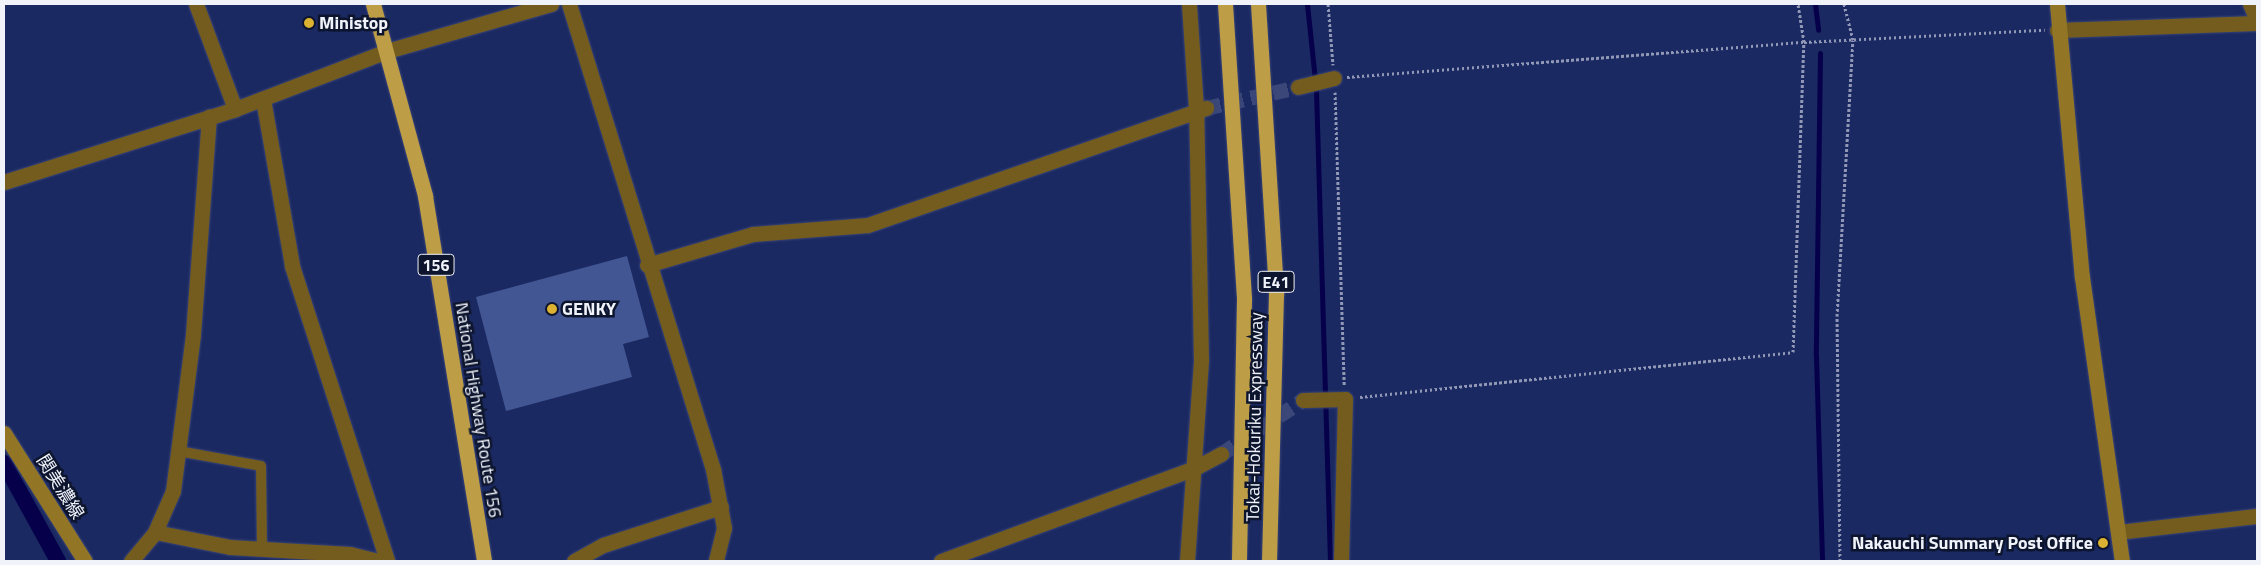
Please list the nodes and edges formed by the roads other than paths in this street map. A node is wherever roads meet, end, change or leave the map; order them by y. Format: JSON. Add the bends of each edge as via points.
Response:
{"nodes":[{"id":1,"x":196,"y":4,"type":"edge"},
{"id":2,"x":373,"y":4,"type":"edge"},
{"id":3,"x":551,"y":4,"type":"edge"},
{"id":4,"x":569,"y":4,"type":"edge"},
{"id":5,"x":1189,"y":4,"type":"edge"},
{"id":6,"x":1225,"y":4,"type":"edge"},
{"id":7,"x":1258,"y":4,"type":"edge"},
{"id":8,"x":2057,"y":4,"type":"edge"},
{"id":9,"x":2250,"y":4,"type":"edge"},
{"id":10,"x":2257,"y":21,"type":"edge"},
{"id":11,"x":2057,"y":30,"type":"junction"},
{"id":12,"x":387,"y":51,"type":"junction"},
{"id":13,"x":1330,"y":79,"type":"road end"},
{"id":14,"x":1301,"y":86,"type":"tunnel mouth"},
{"id":15,"x":263,"y":100,"type":"junction"},
{"id":16,"x":1201,"y":108,"type":"junction"},
{"id":17,"x":235,"y":109,"type":"junction"},
{"id":18,"x":209,"y":117,"type":"junction"},
{"id":19,"x":4,"y":182,"type":"edge"},
{"id":20,"x":647,"y":265,"type":"junction"},
{"id":21,"x":1309,"y":400,"type":"tunnel mouth"},
{"id":22,"x":4,"y":433,"type":"edge"},
{"id":23,"x":1243,"y":450,"type":"junction"},
{"id":24,"x":178,"y":451,"type":"junction"},
{"id":25,"x":1221,"y":454,"type":"tunnel mouth"},
{"id":26,"x":1192,"y":469,"type":"junction"},
{"id":27,"x":721,"y":507,"type":"junction"},
{"id":28,"x":2257,"y":516,"type":"edge"},
{"id":29,"x":155,"y":532,"type":"junction"},
{"id":30,"x":2118,"y":532,"type":"junction"},
{"id":31,"x":262,"y":549,"type":"junction"},
{"id":32,"x":86,"y":561,"type":"edge"},
{"id":33,"x":131,"y":561,"type":"edge"},
{"id":34,"x":378,"y":561,"type":"edge"},
{"id":35,"x":387,"y":561,"type":"edge"},
{"id":36,"x":482,"y":561,"type":"edge"},
{"id":37,"x":574,"y":561,"type":"edge"},
{"id":38,"x":716,"y":561,"type":"edge"},
{"id":39,"x":941,"y":561,"type":"edge"},
{"id":40,"x":1187,"y":561,"type":"edge"},
{"id":41,"x":1231,"y":561,"type":"edge"},
{"id":42,"x":1239,"y":561,"type":"edge"},
{"id":43,"x":1269,"y":561,"type":"edge"},
{"id":44,"x":1341,"y":561,"type":"edge"},
{"id":45,"x":2122,"y":561,"type":"edge"}],
"edges":[{"from":1,"to":17,"type":"street"},
{"from":2,"to":12,"type":"highway","name":"National Highway Route 156","number":"156"},
{"from":3,"to":12,"type":"street"},
{"from":4,"to":20,"type":"street"},
{"from":5,"to":16,"type":"street"},
{"from":6,"to":23,"type":"highway","name":"Tokai-Hokuriku Expressway","number":"E41","via":[[1244,299]]},
{"from":7,"to":43,"type":"highway","name":"Tokai-Hokuriku Expressway","number":"E41","via":[[1276,294]]},
{"from":8,"to":11,"type":"street"},
{"from":9,"to":10,"type":"street"},
{"from":10,"to":11,"type":"street"},
{"from":11,"to":30,"type":"street","via":[[2082,277]]},
{"from":12,"to":15,"type":"street"},
{"from":12,"to":36,"type":"highway","name":"National Highway Route 156","number":"156","via":[[425,196]]},
{"from":13,"to":14,"type":"street"},
{"from":15,"to":17,"type":"street"},
{"from":15,"to":35,"type":"street","via":[[292,266]]},
{"from":16,"to":20,"type":"street","via":[[887,219],[753,234]]},
{"from":16,"to":26,"type":"street","via":[[1201,361]]},
{"from":17,"to":18,"type":"street"},
{"from":18,"to":19,"type":"street"},
{"from":18,"to":24,"type":"street","via":[[193,334]]},
{"from":20,"to":27,"type":"street","via":[[713,469]]},
{"from":21,"to":44,"type":"street","via":[[1340,399]]},
{"from":22,"to":32,"type":"street","name":"関美濃線"},
{"from":23,"to":41,"type":"highway"},
{"from":23,"to":42,"type":"highway","name":"Tokai-Hokuriku Expressway","number":"E41"},
{"from":24,"to":29,"type":"street","via":[[172,491]]},
{"from":24,"to":31,"type":"lane","via":[[261,466]]},
{"from":25,"to":26,"type":"street"},
{"from":26,"to":39,"type":"street"},
{"from":26,"to":40,"type":"street"},
{"from":27,"to":37,"type":"street","via":[[603,545]]},
{"from":27,"to":38,"type":"street","via":[[724,528]]},
{"from":28,"to":30,"type":"street"},
{"from":29,"to":31,"type":"street"},
{"from":29,"to":33,"type":"street"},
{"from":30,"to":45,"type":"street"},
{"from":31,"to":34,"type":"street","via":[[350,554]]}]}
